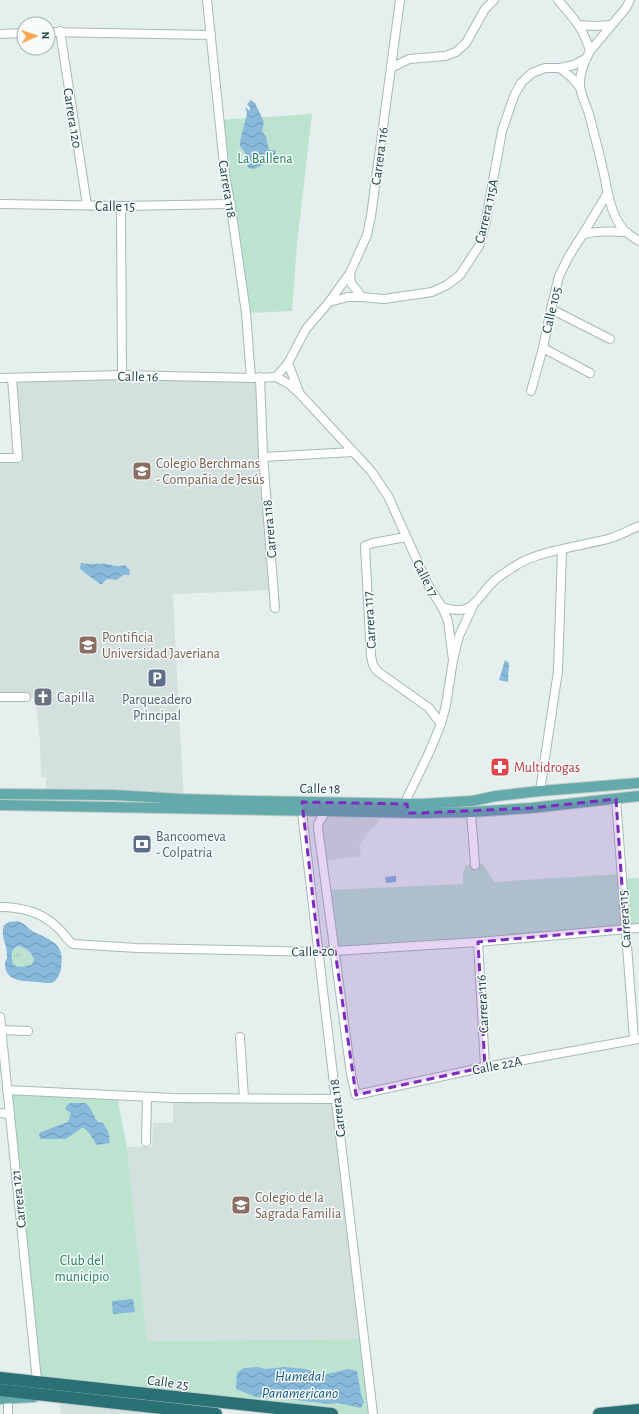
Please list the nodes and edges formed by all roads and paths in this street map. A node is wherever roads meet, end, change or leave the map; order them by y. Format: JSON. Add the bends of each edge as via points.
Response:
{"nodes":[{"id":1,"x":207,"y":0,"type":"edge"},
{"id":2,"x":400,"y":0,"type":"edge"},
{"id":3,"x":494,"y":0,"type":"edge"},
{"id":4,"x":558,"y":0,"type":"edge"},
{"id":5,"x":630,"y":0,"type":"edge"},
{"id":6,"x":580,"y":25,"type":"junction"},
{"id":7,"x":611,"y":25,"type":"junction"},
{"id":8,"x":56,"y":31,"type":"edge"},
{"id":9,"x":60,"y":31,"type":"junction"},
{"id":10,"x":16,"y":33,"type":"edge"},
{"id":11,"x":0,"y":34,"type":"edge"},
{"id":12,"x":211,"y":36,"type":"junction"},
{"id":13,"x":394,"y":51,"type":"junction"},
{"id":14,"x":590,"y":51,"type":"junction"},
{"id":15,"x":409,"y":59,"type":"junction"},
{"id":16,"x":585,"y":59,"type":"junction"},
{"id":17,"x":391,"y":68,"type":"junction"},
{"id":18,"x":560,"y":68,"type":"junction"},
{"id":19,"x":580,"y":87,"type":"junction"},
{"id":20,"x":607,"y":194,"type":"junction"},
{"id":21,"x":0,"y":204,"type":"edge"},
{"id":22,"x":231,"y":204,"type":"junction"},
{"id":23,"x":87,"y":205,"type":"junction"},
{"id":24,"x":121,"y":206,"type":"junction"},
{"id":25,"x":624,"y":232,"type":"junction"},
{"id":26,"x":583,"y":234,"type":"junction"},
{"id":27,"x":639,"y":241,"type":"edge"},
{"id":28,"x":350,"y":273,"type":"junction"},
{"id":29,"x":362,"y":297,"type":"junction"},
{"id":30,"x":329,"y":302,"type":"junction"},
{"id":31,"x":551,"y":309,"type":"junction"},
{"id":32,"x":610,"y":339,"type":"dead end"},
{"id":33,"x":543,"y":348,"type":"junction"},
{"id":34,"x":288,"y":363,"type":"junction"},
{"id":35,"x":590,"y":373,"type":"dead end"},
{"id":36,"x":122,"y":375,"type":"junction"},
{"id":37,"x":260,"y":377,"type":"junction"},
{"id":38,"x":276,"y":377,"type":"junction"},
{"id":39,"x":0,"y":378,"type":"edge"},
{"id":40,"x":12,"y":378,"type":"junction"},
{"id":41,"x":251,"y":378,"type":"junction"},
{"id":42,"x":531,"y":391,"type":"dead end"},
{"id":43,"x":300,"y":394,"type":"junction"},
{"id":44,"x":353,"y":452,"type":"junction"},
{"id":45,"x":263,"y":457,"type":"junction"},
{"id":46,"x":0,"y":458,"type":"edge"},
{"id":47,"x":639,"y":526,"type":"edge"},
{"id":48,"x":406,"y":538,"type":"junction"},
{"id":49,"x":562,"y":550,"type":"junction"},
{"id":50,"x":473,"y":606,"type":"junction"},
{"id":51,"x":442,"y":607,"type":"junction"},
{"id":52,"x":275,"y":608,"type":"dead end"},
{"id":53,"x":453,"y":660,"type":"junction"},
{"id":54,"x":26,"y":697,"type":"dead end"},
{"id":55,"x":0,"y":698,"type":"edge"},
{"id":56,"x":446,"y":705,"type":"junction"},
{"id":57,"x":429,"y":708,"type":"junction"},
{"id":58,"x":441,"y":724,"type":"junction"},
{"id":59,"x":639,"y":783,"type":"edge"},
{"id":60,"x":540,"y":791,"type":"junction"},
{"id":61,"x":0,"y":794,"type":"edge"},
{"id":62,"x":639,"y":796,"type":"edge"},
{"id":63,"x":616,"y":798,"type":"junction"},
{"id":64,"x":0,"y":805,"type":"edge"},
{"id":65,"x":302,"y":806,"type":"junction"},
{"id":66,"x":407,"y":808,"type":"junction"},
{"id":67,"x":471,"y":812,"type":"junction"},
{"id":68,"x":322,"y":816,"type":"dead end"},
{"id":69,"x":475,"y":865,"type":"dead end"},
{"id":70,"x":0,"y":907,"type":"edge"},
{"id":71,"x":639,"y":928,"type":"edge"},
{"id":72,"x":625,"y":929,"type":"junction"},
{"id":73,"x":478,"y":942,"type":"junction"},
{"id":74,"x":335,"y":951,"type":"junction"},
{"id":75,"x":318,"y":952,"type":"junction"},
{"id":76,"x":0,"y":1017,"type":"edge"},
{"id":77,"x":1,"y":1030,"type":"junction"},
{"id":78,"x":28,"y":1031,"type":"dead end"},
{"id":79,"x":240,"y":1037,"type":"dead end"},
{"id":80,"x":636,"y":1039,"type":"edge"},
{"id":81,"x":485,"y":1067,"type":"junction"},
{"id":82,"x":7,"y":1090,"type":"junction"},
{"id":83,"x":147,"y":1097,"type":"junction"},
{"id":84,"x":244,"y":1098,"type":"junction"},
{"id":85,"x":336,"y":1099,"type":"junction"},
{"id":86,"x":0,"y":1113,"type":"edge"},
{"id":87,"x":10,"y":1114,"type":"junction"},
{"id":88,"x":146,"y":1142,"type":"dead end"},
{"id":89,"x":0,"y":1378,"type":"edge"},
{"id":90,"x":37,"y":1381,"type":"junction"},
{"id":91,"x":2,"y":1396,"type":"edge"},
{"id":92,"x":639,"y":1410,"type":"edge"},
{"id":93,"x":8,"y":1414,"type":"edge"},
{"id":94,"x":216,"y":1414,"type":"edge"},
{"id":95,"x":332,"y":1414,"type":"edge"},
{"id":96,"x":374,"y":1414,"type":"edge"},
{"id":97,"x":599,"y":1414,"type":"edge"}],
"edges":[{"from":1,"to":12,"type":"street","name":"Carrera 118"},
{"from":2,"to":13,"type":"street","name":"Carrera 116"},
{"from":3,"to":15,"type":"street","via":[[485,9],[466,43],[456,52],[445,56]]},
{"from":4,"to":6,"type":"street"},
{"from":5,"to":7,"type":"street"},
{"from":6,"to":7,"type":"street"},
{"from":6,"to":14,"type":"street"},
{"from":7,"to":14,"type":"street"},
{"from":8,"to":9,"type":"street"},
{"from":9,"to":12,"type":"street"},
{"from":9,"to":23,"type":"street","name":"Carrera 120"},
{"from":10,"to":11,"type":"street"},
{"from":12,"to":22,"type":"street","name":"Carrera 118","via":[[224,166]]},
{"from":13,"to":15,"type":"street"},
{"from":13,"to":17,"type":"street","name":"Carrera 116"},
{"from":14,"to":16,"type":"street"},
{"from":15,"to":17,"type":"street"},
{"from":16,"to":18,"type":"street","name":"Carrera 115A"},
{"from":16,"to":19,"type":"street"},
{"from":17,"to":28,"type":"street","name":"Carrera 116","via":[[369,229]]},
{"from":18,"to":19,"type":"street"},
{"from":18,"to":29,"type":"street","name":"Carrera 115A","via":[[545,68],[532,72],[521,83],[514,96],[502,131],[479,246],[460,275],[432,292],[384,299]]},
{"from":19,"to":20,"type":"street","via":[[592,124]]},
{"from":20,"to":25,"type":"street"},
{"from":20,"to":26,"type":"street","name":"Calle 105"},
{"from":21,"to":23,"type":"street","name":"Calle 15"},
{"from":22,"to":24,"type":"street","name":"Calle 15"},
{"from":22,"to":41,"type":"street","name":"Carrera 118","via":[[246,313]]},
{"from":23,"to":24,"type":"street","name":"Calle 15"},
{"from":24,"to":36,"type":"street"},
{"from":25,"to":26,"type":"street","via":[[596,231]]},
{"from":25,"to":27,"type":"street"},
{"from":26,"to":31,"type":"street","name":"Calle 105","via":[[559,276]]},
{"from":28,"to":29,"type":"street","via":[[351,283]]},
{"from":28,"to":30,"type":"street","name":"Carrera 116"},
{"from":29,"to":30,"type":"street","via":[[348,297]]},
{"from":30,"to":34,"type":"street","name":"Carrera 116","via":[[306,329]]},
{"from":31,"to":32,"type":"street"},
{"from":31,"to":33,"type":"street","name":"Calle 105"},
{"from":33,"to":35,"type":"street"},
{"from":33,"to":42,"type":"street","name":"Calle 105"},
{"from":34,"to":38,"type":"street","name":"Carrera 116"},
{"from":34,"to":43,"type":"street"},
{"from":36,"to":40,"type":"street","name":"Calle 16"},
{"from":36,"to":41,"type":"street","name":"Calle 16"},
{"from":37,"to":38,"type":"street","name":"Calle 16"},
{"from":37,"to":41,"type":"street","name":"Calle 16"},
{"from":37,"to":45,"type":"street","name":"Carrera 118"},
{"from":38,"to":43,"type":"street","name":"Calle 17"},
{"from":39,"to":40,"type":"street","name":"Calle 16"},
{"from":40,"to":46,"type":"street","via":[[18,458]]},
{"from":43,"to":44,"type":"street","name":"Calle 17"},
{"from":44,"to":45,"type":"street"},
{"from":44,"to":48,"type":"street","name":"Calle 17","via":[[388,496]]},
{"from":45,"to":52,"type":"street","name":"Carrera 118"},
{"from":47,"to":49,"type":"street","via":[[610,539]]},
{"from":48,"to":51,"type":"street","name":"Calle 17","via":[[429,587]]},
{"from":48,"to":57,"type":"street","name":"Carrera 117","via":[[365,546],[371,656],[377,671]]},
{"from":49,"to":50,"type":"street","via":[[533,557],[516,565],[495,580]]},
{"from":49,"to":60,"type":"street","via":[[558,670]]},
{"from":50,"to":51,"type":"street","name":"Calle 17","via":[[464,610]]},
{"from":50,"to":53,"type":"street","via":[[459,636]]},
{"from":51,"to":53,"type":"street","via":[[448,621]]},
{"from":53,"to":56,"type":"street"},
{"from":54,"to":55,"type":"street"},
{"from":56,"to":57,"type":"street"},
{"from":56,"to":58,"type":"street"},
{"from":57,"to":58,"type":"street","name":"Carrera 117"},
{"from":58,"to":66,"type":"street","via":[[407,798]]},
{"from":59,"to":60,"type":"main road","name":"Calle 18"},
{"from":60,"to":66,"type":"main road","name":"Calle 18"},
{"from":61,"to":65,"type":"main road","name":"Calle 18","via":[[114,795]]},
{"from":62,"to":63,"type":"main road","name":"Calle 18"},
{"from":63,"to":67,"type":"main road","name":"Calle 18"},
{"from":63,"to":72,"type":"street","name":"Carrera 115"},
{"from":64,"to":65,"type":"main road","name":"Calle 18","via":[[152,809]]},
{"from":65,"to":66,"type":"main road","name":"Calle 18"},
{"from":65,"to":75,"type":"street","name":"Carrera 118"},
{"from":66,"to":67,"type":"main road","name":"Calle 18"},
{"from":67,"to":69,"type":"street"},
{"from":68,"to":74,"type":"street","via":[[318,828]]},
{"from":70,"to":75,"type":"street","name":"Calle 20","via":[[25,909],[40,916],[59,928],[73,944]]},
{"from":71,"to":72,"type":"street","name":"Calle 20"},
{"from":72,"to":73,"type":"street","name":"Calle 20"},
{"from":72,"to":80,"type":"street","name":"Carrera 115"},
{"from":73,"to":74,"type":"street","name":"Calle 20"},
{"from":73,"to":81,"type":"street","name":"Carrera 116"},
{"from":74,"to":75,"type":"street","name":"Calle 20"},
{"from":74,"to":81,"type":"street","name":"Calle 22A","via":[[356,1095]]},
{"from":75,"to":85,"type":"street","name":"Carrera 118"},
{"from":76,"to":77,"type":"street","name":"Carrera 121"},
{"from":77,"to":78,"type":"street"},
{"from":77,"to":82,"type":"street","name":"Carrera 121"},
{"from":79,"to":84,"type":"street"},
{"from":80,"to":81,"type":"street","name":"Calle 22A"},
{"from":82,"to":83,"type":"street"},
{"from":82,"to":87,"type":"street","name":"Carrera 121"},
{"from":83,"to":84,"type":"street"},
{"from":83,"to":88,"type":"street"},
{"from":84,"to":85,"type":"street"},
{"from":85,"to":96,"type":"street","name":"Carrera 118"},
{"from":86,"to":87,"type":"street"},
{"from":87,"to":90,"type":"street","name":"Carrera 121"},
{"from":89,"to":90,"type":"highway","name":"Calle 25"},
{"from":90,"to":95,"type":"highway","name":"Calle 25"},
{"from":91,"to":93,"type":"street"},
{"from":91,"to":94,"type":"highway","name":"Calle 25","via":[[58,1396]]},
{"from":92,"to":97,"type":"highway"}]}
